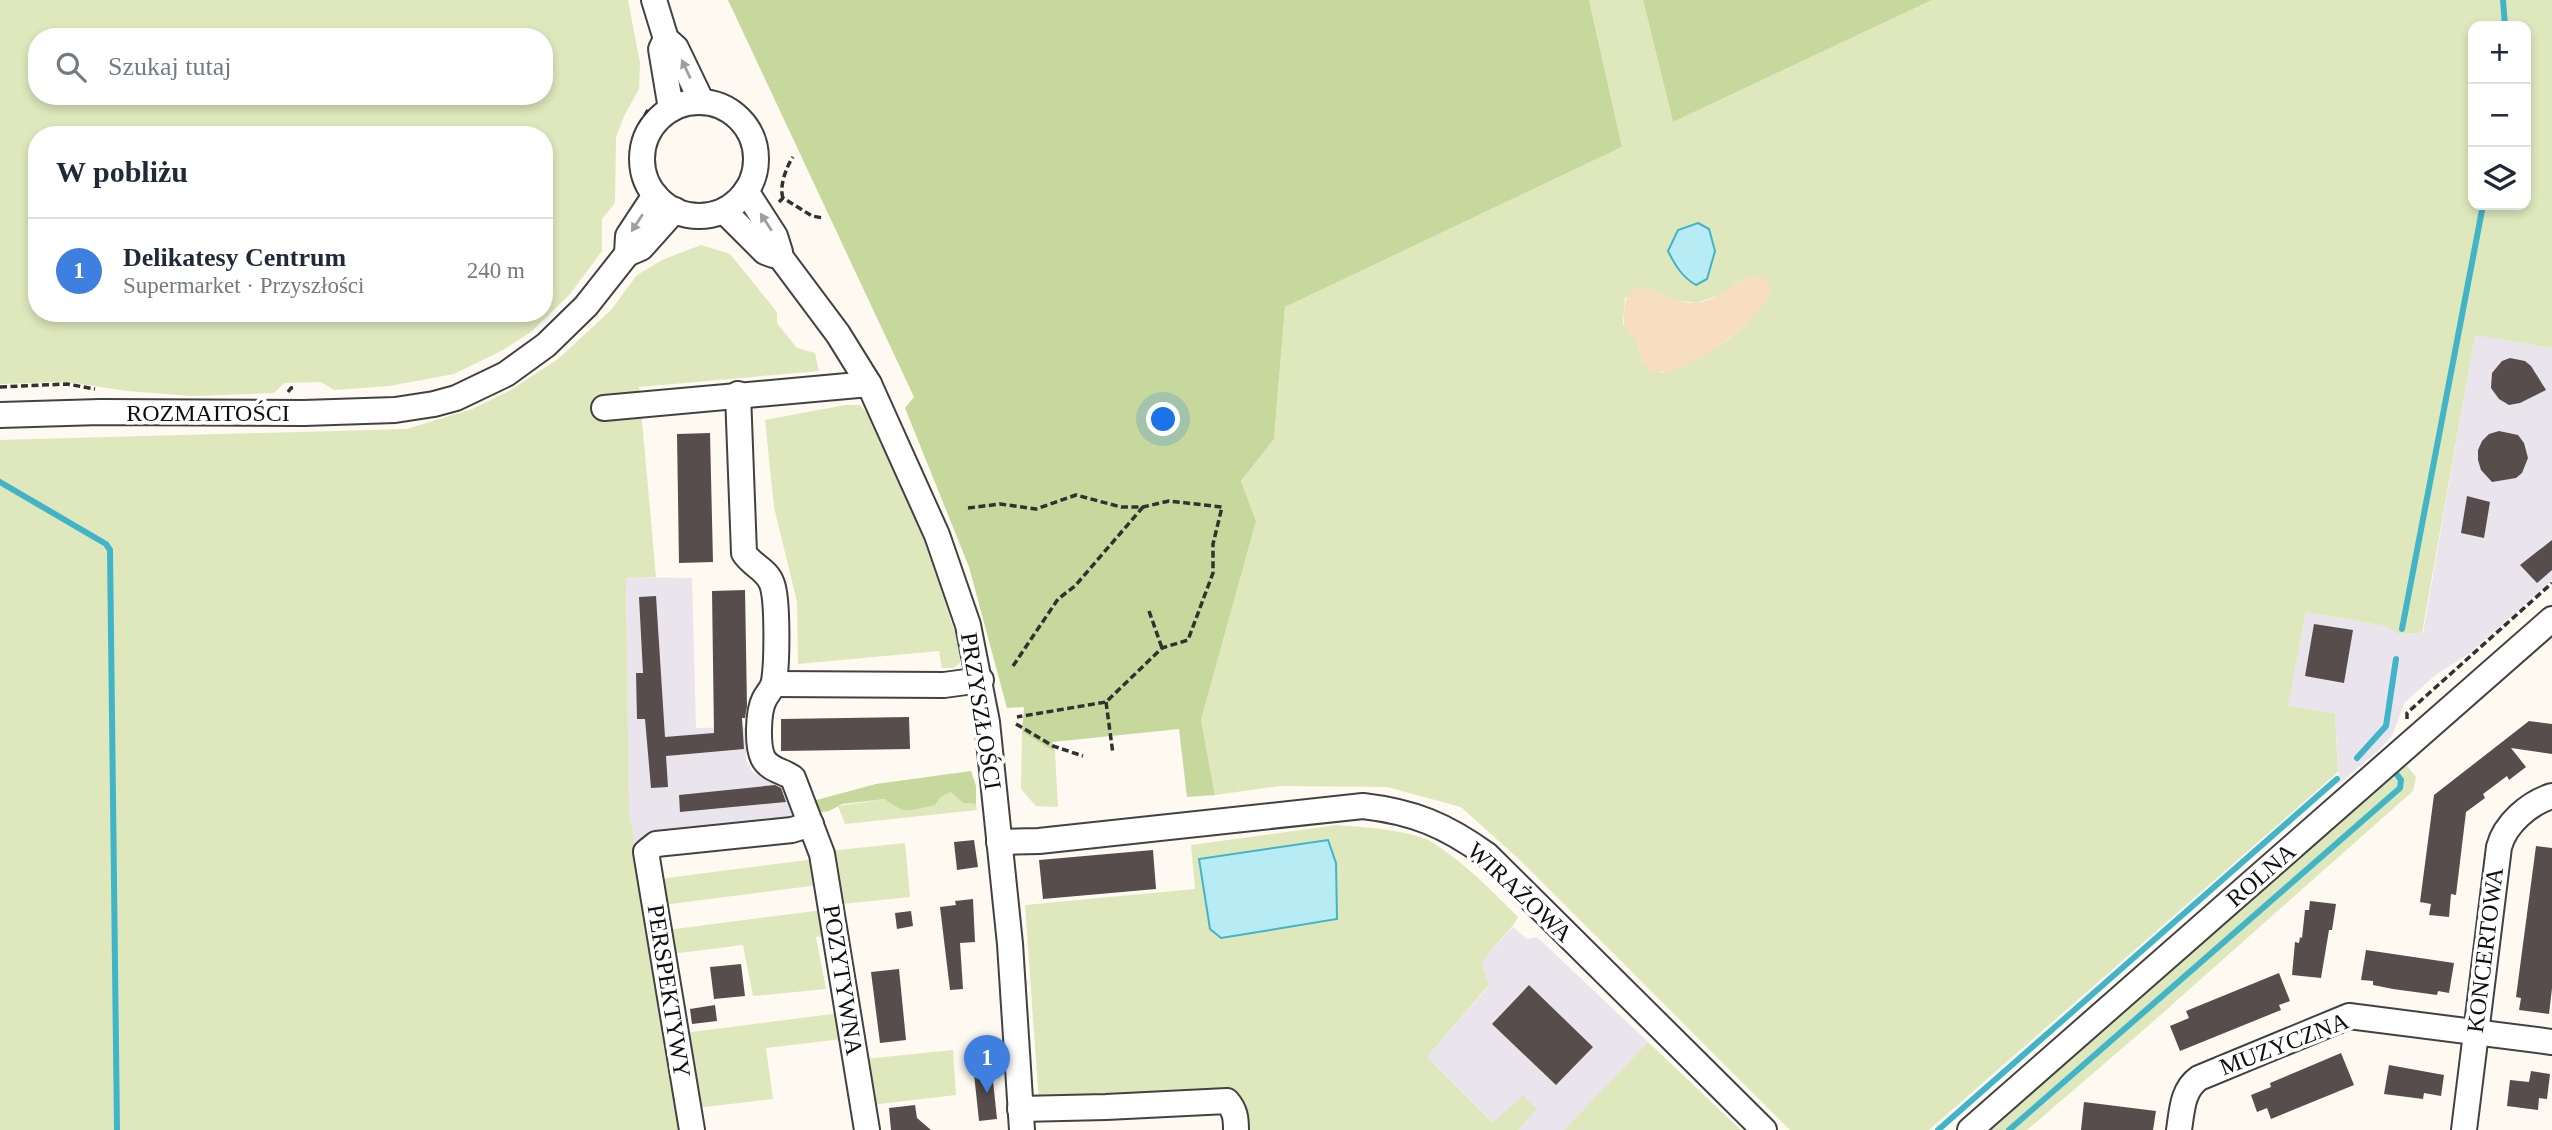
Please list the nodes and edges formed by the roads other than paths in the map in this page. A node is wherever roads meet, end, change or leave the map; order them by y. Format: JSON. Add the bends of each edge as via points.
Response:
{"nodes":[{"id":1,"x":654,"y":0,"type":"edge"},
{"id":2,"x":666,"y":39,"type":"junction"},
{"id":3,"x":702,"y":102,"type":"junction"},
{"id":4,"x":662,"y":106,"type":"junction"},
{"id":5,"x":746,"y":191,"type":"junction"},
{"id":6,"x":646,"y":192,"type":"junction"},
{"id":7,"x":675,"y":210,"type":"junction"},
{"id":8,"x":724,"y":211,"type":"junction"},
{"id":9,"x":627,"y":254,"type":"junction"},
{"id":10,"x":779,"y":255,"type":"junction"},
{"id":11,"x":869,"y":384,"type":"junction"},
{"id":12,"x":738,"y":394,"type":"junction"},
{"id":13,"x":604,"y":408,"type":"dead end"},
{"id":14,"x":0,"y":415,"type":"edge"},
{"id":15,"x":2552,"y":619,"type":"edge"},
{"id":16,"x":981,"y":680,"type":"junction"},
{"id":17,"x":775,"y":684,"type":"junction"},
{"id":18,"x":2552,"y":796,"type":"edge"},
{"id":19,"x":813,"y":828,"type":"junction"},
{"id":20,"x":999,"y":842,"type":"junction"},
{"id":21,"x":2475,"y":1031,"type":"junction"},
{"id":22,"x":2552,"y":1042,"type":"edge"},
{"id":23,"x":1021,"y":1119,"type":"edge"},
{"id":24,"x":692,"y":1130,"type":"edge"},
{"id":25,"x":867,"y":1130,"type":"edge"},
{"id":26,"x":1236,"y":1130,"type":"edge"},
{"id":27,"x":1764,"y":1130,"type":"edge"},
{"id":28,"x":1970,"y":1130,"type":"edge"},
{"id":29,"x":2179,"y":1130,"type":"edge"},
{"id":30,"x":2463,"y":1130,"type":"edge"}],
"edges":[{"from":1,"to":2,"type":"street"},
{"from":3,"to":2,"type":"street","one_way":true,"via":[[676,48]]},
{"from":2,"to":4,"type":"street","via":[[661,49]]},
{"from":3,"to":4,"type":"street"},
{"from":3,"to":5,"type":"street","via":[[732,112],[750,132],[757,154]]},
{"from":4,"to":6,"type":"street","via":[[644,144]]},
{"from":5,"to":8,"type":"street"},
{"from":10,"to":5,"type":"street","name":"PRZYSZŁOŚCI","one_way":true,"via":[[775,236]]},
{"from":6,"to":7,"type":"street"},
{"from":6,"to":9,"type":"street","one_way":true,"via":[[628,236]]},
{"from":7,"to":8,"type":"street","via":[[700,216]]},
{"from":7,"to":9,"type":"street","via":[[647,244]]},
{"from":8,"to":10,"type":"street","name":"PRZYSZŁOŚCI","via":[[765,251]]},
{"from":9,"to":14,"type":"street","name":"ROZMAITOŚCI","via":[[586,306],[546,345],[506,374],[456,398],[415,408],[304,413]]},
{"from":10,"to":11,"type":"street","name":"PRZYSZŁOŚCI"},
{"from":11,"to":12,"type":"street"},
{"from":11,"to":16,"type":"street","name":"PRZYSZŁOŚCI","via":[[958,590]]},
{"from":12,"to":13,"type":"street"},
{"from":12,"to":17,"type":"street","via":[[743,545],[748,559],[772,583]]},
{"from":15,"to":28,"type":"street","name":"ROLNA"},
{"from":16,"to":17,"type":"street","via":[[944,685]]},
{"from":16,"to":20,"type":"street","name":"PRZYSZŁOŚCI"},
{"from":17,"to":19,"type":"street","name":"POZYTYWNA","via":[[760,715],[762,756],[769,766],[793,778]]},
{"from":18,"to":21,"type":"street","name":"KONCERTOWA","via":[[2510,824],[2502,837]]},
{"from":19,"to":24,"type":"street","name":"PERSPEKTYWY","via":[[656,844],[646,852]]},
{"from":19,"to":25,"type":"street","name":"POZYTYWNA","via":[[822,853]]},
{"from":20,"to":23,"type":"street","name":"PRZYSZŁOŚCI"},
{"from":20,"to":27,"type":"street","name":"WIRAŻOWA","via":[[1363,806],[1400,810],[1462,838],[1487,855]]},
{"from":21,"to":22,"type":"street","name":"MUZYCZNA"},
{"from":21,"to":29,"type":"street","name":"MUZYCZNA","via":[[2344,1017],[2194,1082],[2183,1102]]},
{"from":21,"to":30,"type":"street","name":"KONCERTOWA"},
{"from":23,"to":26,"type":"street","via":[[1105,1108],[1227,1101]]}]}
